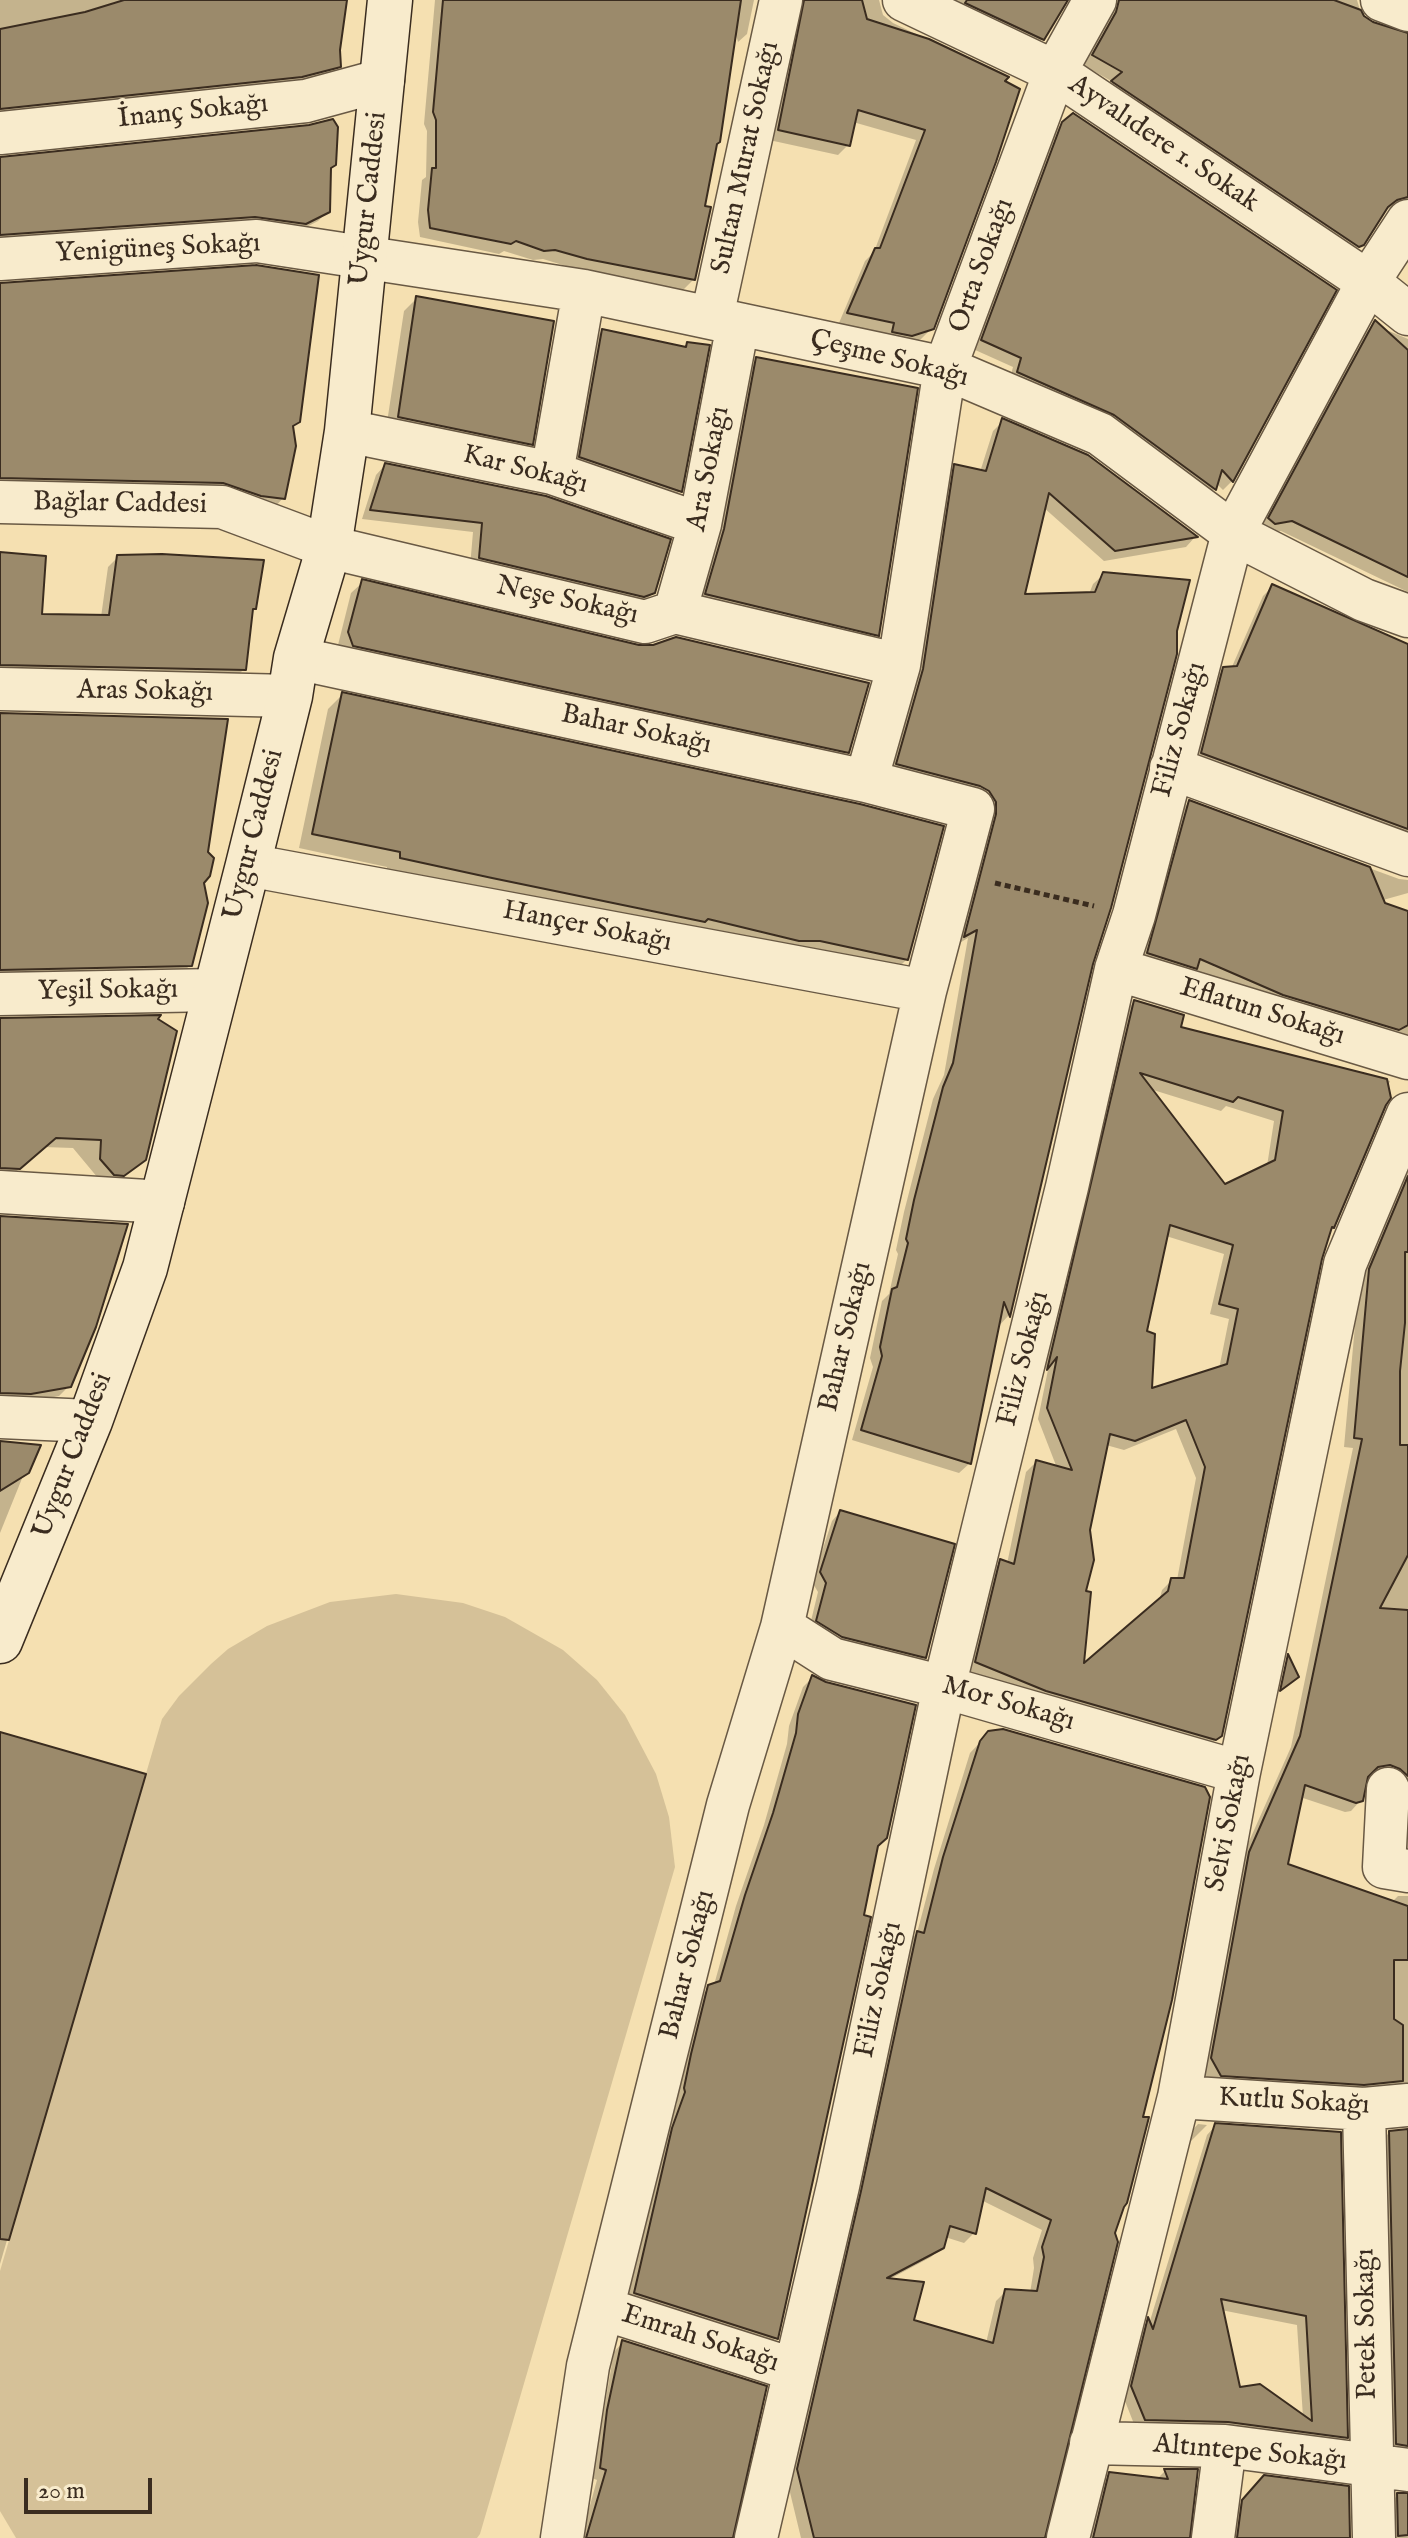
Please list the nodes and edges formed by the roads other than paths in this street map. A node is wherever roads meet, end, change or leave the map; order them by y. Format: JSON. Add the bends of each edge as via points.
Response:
{"nodes":[{"id":1,"x":390,"y":0,"type":"edge"},
{"id":2,"x":781,"y":0,"type":"edge"},
{"id":3,"x":904,"y":0,"type":"edge"},
{"id":4,"x":1095,"y":0,"type":"edge"},
{"id":5,"x":1382,"y":0,"type":"edge"},
{"id":6,"x":1408,"y":10,"type":"edge"},
{"id":7,"x":1055,"y":72,"type":"junction"},
{"id":8,"x":383,"y":80,"type":"junction"},
{"id":9,"x":0,"y":133,"type":"edge"},
{"id":10,"x":1408,"y":221,"type":"edge"},
{"id":11,"x":363,"y":258,"type":"junction"},
{"id":12,"x":0,"y":259,"type":"edge"},
{"id":13,"x":1368,"y":282,"type":"junction"},
{"id":14,"x":584,"y":291,"type":"junction"},
{"id":15,"x":1408,"y":314,"type":"edge"},
{"id":16,"x":725,"y":320,"type":"junction"},
{"id":17,"x":945,"y":368,"type":"junction"},
{"id":18,"x":347,"y":431,"type":"junction"},
{"id":19,"x":552,"y":473,"type":"junction"},
{"id":20,"x":0,"y":502,"type":"edge"},
{"id":21,"x":700,"y":524,"type":"junction"},
{"id":22,"x":1233,"y":533,"type":"junction"},
{"id":23,"x":329,"y":547,"type":"junction"},
{"id":24,"x":675,"y":612,"type":"junction"},
{"id":25,"x":1408,"y":616,"type":"edge"},
{"id":26,"x":899,"y":665,"type":"junction"},
{"id":27,"x":293,"y":677,"type":"junction"},
{"id":28,"x":0,"y":689,"type":"edge"},
{"id":29,"x":1171,"y":768,"type":"junction"},
{"id":30,"x":866,"y":781,"type":"junction"},
{"id":31,"x":1408,"y":855,"type":"edge"},
{"id":32,"x":248,"y":865,"type":"junction"},
{"id":33,"x":1116,"y":969,"type":"junction"},
{"id":34,"x":216,"y":990,"type":"junction"},
{"id":35,"x":925,"y":991,"type":"junction"},
{"id":36,"x":0,"y":994,"type":"edge"},
{"id":37,"x":1408,"y":1058,"type":"edge"},
{"id":38,"x":1408,"y":1114,"type":"edge"},
{"id":39,"x":0,"y":1192,"type":"edge"},
{"id":40,"x":163,"y":1202,"type":"junction"},
{"id":41,"x":0,"y":1417,"type":"edge"},
{"id":42,"x":90,"y":1421,"type":"junction"},
{"id":43,"x":782,"y":1627,"type":"junction"},
{"id":44,"x":0,"y":1641,"type":"edge"},
{"id":45,"x":944,"y":1687,"type":"junction"},
{"id":46,"x":1239,"y":1772,"type":"junction"},
{"id":47,"x":1388,"y":1789,"type":"dead end"},
{"id":48,"x":1408,"y":1871,"type":"edge"},
{"id":49,"x":1179,"y":2097,"type":"junction"},
{"id":50,"x":1408,"y":2105,"type":"edge"},
{"id":51,"x":1364,"y":2109,"type":"junction"},
{"id":52,"x":604,"y":2309,"type":"junction"},
{"id":53,"x":795,"y":2370,"type":"junction"},
{"id":54,"x":1091,"y":2443,"type":"junction"},
{"id":55,"x":1225,"y":2446,"type":"junction"},
{"id":56,"x":1390,"y":2468,"type":"edge"},
{"id":57,"x":562,"y":2538,"type":"edge"},
{"id":58,"x":756,"y":2538,"type":"edge"},
{"id":59,"x":1068,"y":2538,"type":"edge"},
{"id":60,"x":1213,"y":2538,"type":"edge"},
{"id":61,"x":1374,"y":2538,"type":"edge"}],
"edges":[{"from":1,"to":8,"type":"main road","name":"Uygur Caddesi"},
{"from":2,"to":16,"type":"street","name":"Sultan Murat Sokağı"},
{"from":3,"to":7,"type":"street","name":"Ayvalıdere 1. Sokak"},
{"from":4,"to":7,"type":"street","name":"Orta Sokağı"},
{"from":5,"to":6,"type":"street"},
{"from":7,"to":13,"type":"street","name":"Ayvalıdere 1. Sokak"},
{"from":7,"to":17,"type":"street","name":"Orta Sokağı"},
{"from":8,"to":9,"type":"street","name":"İnanç Sokağı","via":[[306,101]]},
{"from":8,"to":11,"type":"main road","name":"Uygur Caddesi"},
{"from":10,"to":13,"type":"street","name":"Filiz Sokağı"},
{"from":11,"to":12,"type":"street","name":"Yenigüneş Sokağı","via":[[257,241]]},
{"from":11,"to":14,"type":"street","name":"Çeşme Sokağı"},
{"from":11,"to":18,"type":"main road","name":"Uygur Caddesi"},
{"from":13,"to":15,"type":"street","name":"Ayvalıdere 1. Sokak"},
{"from":13,"to":22,"type":"street","name":"Filiz Sokağı"},
{"from":14,"to":16,"type":"street","name":"Çeşme Sokağı"},
{"from":14,"to":19,"type":"street"},
{"from":16,"to":17,"type":"street","name":"Çeşme Sokağı"},
{"from":16,"to":21,"type":"street","name":"Ara Sokağı"},
{"from":17,"to":22,"type":"street","name":"Çeşme Sokağı","via":[[1100,434]]},
{"from":17,"to":26,"type":"street","name":"Orta Sokağı"},
{"from":18,"to":19,"type":"street","name":"Kar Sokağı"},
{"from":18,"to":23,"type":"main road","name":"Uygur Caddesi"},
{"from":19,"to":21,"type":"street","name":"Kar Sokağı"},
{"from":20,"to":23,"type":"street","name":"Bağlar Caddesi","via":[[222,507]]},
{"from":21,"to":24,"type":"street","name":"Ara Sokağı"},
{"from":22,"to":25,"type":"street","name":"Çeşme Sokağı","via":[[1364,600]]},
{"from":22,"to":29,"type":"street","name":"Filiz Sokağı"},
{"from":23,"to":24,"type":"street","name":"Neşe Sokağı","via":[[645,622]]},
{"from":23,"to":27,"type":"main road","name":"Uygur Caddesi"},
{"from":24,"to":26,"type":"street","name":"Neşe Sokağı"},
{"from":26,"to":30,"type":"street","name":"Orta Sokağı"},
{"from":27,"to":28,"type":"street","name":"Aras Sokağı"},
{"from":27,"to":30,"type":"street","name":"Bahar Sokağı"},
{"from":27,"to":32,"type":"main road","name":"Uygur Caddesi"},
{"from":29,"to":31,"type":"street"},
{"from":29,"to":33,"type":"street","name":"Filiz Sokağı"},
{"from":30,"to":35,"type":"street","name":"Bahar Sokağı","via":[[973,809]]},
{"from":32,"to":34,"type":"main road","name":"Uygur Caddesi"},
{"from":32,"to":35,"type":"street","name":"Hançer Sokağı"},
{"from":33,"to":37,"type":"street","name":"Eflatun Sokağı"},
{"from":33,"to":45,"type":"street","name":"Filiz Sokağı"},
{"from":34,"to":36,"type":"street","name":"Yeşil Sokağı"},
{"from":34,"to":40,"type":"main road","name":"Uygur Caddesi"},
{"from":35,"to":43,"type":"street","name":"Bahar Sokağı"},
{"from":38,"to":46,"type":"street","name":"Selvi Sokağı","via":[[1345,1264]]},
{"from":39,"to":40,"type":"street"},
{"from":40,"to":42,"type":"main road","name":"Uygur Caddesi"},
{"from":41,"to":42,"type":"street"},
{"from":42,"to":44,"type":"main road","name":"Uygur Caddesi"},
{"from":43,"to":45,"type":"street","name":"Mor Sokağı","via":[[832,1659]]},
{"from":43,"to":52,"type":"street","name":"Bahar Sokağı","via":[[728,1805]]},
{"from":45,"to":46,"type":"street","name":"Mor Sokağı"},
{"from":45,"to":53,"type":"street","name":"Filiz Sokağı"},
{"from":46,"to":49,"type":"street","name":"Selvi Sokağı"},
{"from":47,"to":48,"type":"street","via":[[1384,1867]]},
{"from":49,"to":51,"type":"street","name":"Kutlu Sokağı"},
{"from":49,"to":54,"type":"street","name":"Selvi Sokağı"},
{"from":50,"to":51,"type":"street","name":"Kutlu Sokağı"},
{"from":51,"to":56,"type":"street","name":"Petek Sokağı"},
{"from":52,"to":53,"type":"street","name":"Emrah Sokağı"},
{"from":52,"to":57,"type":"street","name":"Bahar Sokağı","via":[[588,2366]]},
{"from":53,"to":58,"type":"street","name":"Filiz Sokağı"},
{"from":54,"to":55,"type":"street","name":"Altıntepe Sokağı"},
{"from":54,"to":59,"type":"street","name":"Selvi Sokağı"},
{"from":55,"to":56,"type":"street","name":"Altıntepe Sokağı"},
{"from":55,"to":60,"type":"street"},
{"from":56,"to":61,"type":"street","name":"Petek Sokağı"}]}
